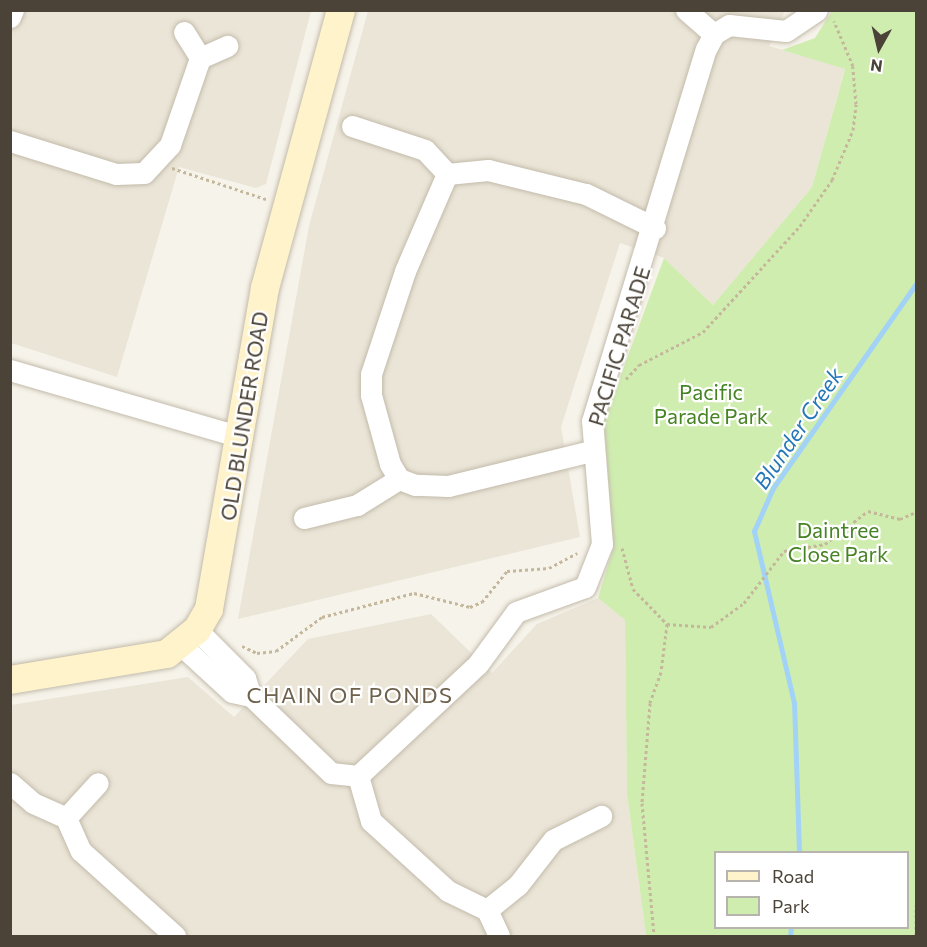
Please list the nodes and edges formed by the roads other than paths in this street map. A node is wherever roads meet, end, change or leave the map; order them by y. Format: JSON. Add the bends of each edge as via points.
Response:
{"nodes":[{"id":1,"x":13,"y":10,"type":"edge"},
{"id":2,"x":340,"y":10,"type":"edge"},
{"id":3,"x":686,"y":10,"type":"edge"},
{"id":4,"x":817,"y":10,"type":"edge"},
{"id":5,"x":10,"y":17,"type":"edge"},
{"id":6,"x":184,"y":32,"type":"dead end"},
{"id":7,"x":714,"y":34,"type":"junction"},
{"id":8,"x":227,"y":46,"type":"dead end"},
{"id":9,"x":200,"y":58,"type":"junction"},
{"id":10,"x":352,"y":126,"type":"dead end"},
{"id":11,"x":10,"y":141,"type":"edge"},
{"id":12,"x":447,"y":174,"type":"junction"},
{"id":13,"x":655,"y":228,"type":"junction"},
{"id":14,"x":10,"y":370,"type":"edge"},
{"id":15,"x":241,"y":437,"type":"junction"},
{"id":16,"x":591,"y":451,"type":"junction"},
{"id":17,"x":399,"y":479,"type":"junction"},
{"id":18,"x":304,"y":518,"type":"dead end"},
{"id":19,"x":189,"y":638,"type":"junction"},
{"id":20,"x":10,"y":680,"type":"edge"},
{"id":21,"x":250,"y":696,"type":"junction"},
{"id":22,"x":358,"y":776,"type":"junction"},
{"id":23,"x":10,"y":783,"type":"edge"},
{"id":24,"x":98,"y":783,"type":"dead end"},
{"id":25,"x":600,"y":816,"type":"dead end"},
{"id":26,"x":66,"y":818,"type":"junction"},
{"id":27,"x":487,"y":910,"type":"junction"},
{"id":28,"x":175,"y":936,"type":"edge"},
{"id":29,"x":499,"y":936,"type":"edge"}],
"edges":[{"from":1,"to":5,"type":"street"},
{"from":2,"to":15,"type":"main road","name":"OLD BLUNDER ROAD","via":[[265,288]]},
{"from":3,"to":7,"type":"street"},
{"from":4,"to":7,"type":"street","via":[[786,31],[742,24]]},
{"from":6,"to":9,"type":"street"},
{"from":7,"to":13,"type":"street","name":"PACIFIC PARADE"},
{"from":8,"to":9,"type":"street"},
{"from":9,"to":11,"type":"street","via":[[161,161],[130,176]]},
{"from":10,"to":12,"type":"street","via":[[425,150]]},
{"from":12,"to":13,"type":"street","via":[[488,170],[586,194]]},
{"from":12,"to":17,"type":"street","via":[[405,271],[371,374],[371,395]]},
{"from":13,"to":16,"type":"street","name":"PACIFIC PARADE","via":[[592,422]]},
{"from":14,"to":15,"type":"street"},
{"from":15,"to":19,"type":"main road","name":"OLD BLUNDER ROAD","via":[[217,583]]},
{"from":16,"to":17,"type":"street","via":[[448,486]]},
{"from":16,"to":22,"type":"street","name":"PACIFIC PARADE","via":[[612,543],[585,587],[516,612],[478,664]]},
{"from":17,"to":18,"type":"street","via":[[357,505]]},
{"from":19,"to":20,"type":"main road","via":[[149,658]]},
{"from":19,"to":21,"type":"street","via":[[232,692]]},
{"from":19,"to":21,"type":"street","via":[[220,652],[245,678]]},
{"from":21,"to":22,"type":"street","via":[[331,773]]},
{"from":22,"to":27,"type":"street","via":[[371,821],[448,891]]},
{"from":23,"to":26,"type":"street","via":[[33,803]]},
{"from":24,"to":26,"type":"street"},
{"from":25,"to":27,"type":"street","via":[[553,840],[518,885]]},
{"from":26,"to":28,"type":"street","via":[[81,850]]},
{"from":27,"to":29,"type":"street"}]}
